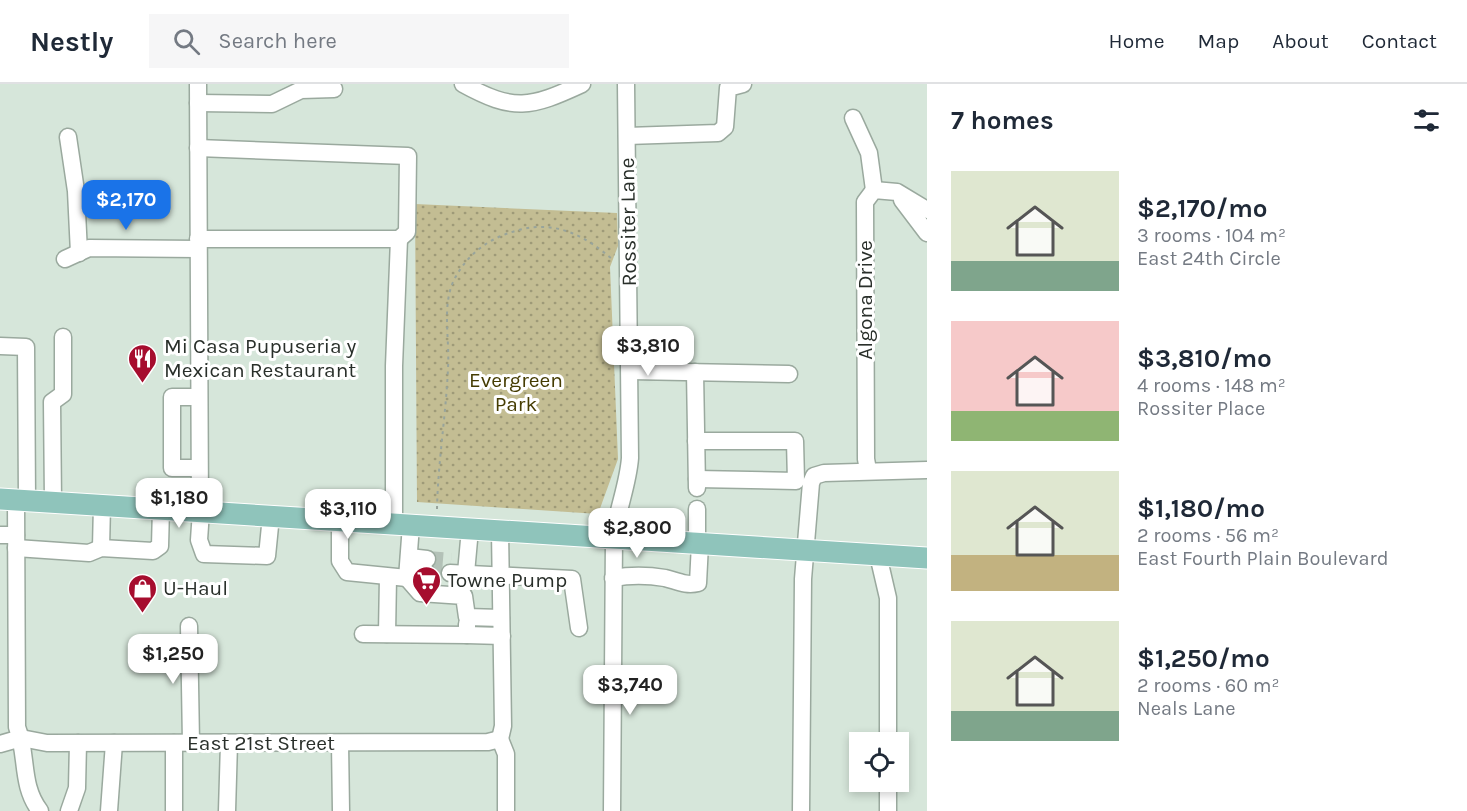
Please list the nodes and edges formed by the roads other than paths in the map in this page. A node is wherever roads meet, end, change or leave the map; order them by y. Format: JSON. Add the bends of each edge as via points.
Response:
{"nodes":[{"id":1,"x":198,"y":84,"type":"edge"},
{"id":2,"x":463,"y":84,"type":"edge"},
{"id":3,"x":582,"y":84,"type":"edge"},
{"id":4,"x":626,"y":84,"type":"edge"},
{"id":5,"x":743,"y":84,"type":"edge"},
{"id":6,"x":334,"y":89,"type":"dead end"},
{"id":7,"x":198,"y":103,"type":"junction"},
{"id":8,"x":853,"y":118,"type":"dead end"},
{"id":9,"x":627,"y":136,"type":"junction"},
{"id":10,"x":68,"y":137,"type":"dead end"},
{"id":11,"x":198,"y":148,"type":"junction"},
{"id":12,"x":874,"y":190,"type":"junction"},
{"id":13,"x":897,"y":192,"type":"junction"},
{"id":14,"x":927,"y":210,"type":"edge"},
{"id":15,"x":927,"y":233,"type":"edge"},
{"id":16,"x":399,"y":239,"type":"junction"},
{"id":17,"x":198,"y":244,"type":"junction"},
{"id":18,"x":63,"y":337,"type":"dead end"},
{"id":19,"x":0,"y":346,"type":"edge"},
{"id":20,"x":630,"y":371,"type":"junction"},
{"id":21,"x":695,"y":372,"type":"junction"},
{"id":22,"x":789,"y":374,"type":"dead end"},
{"id":23,"x":198,"y":397,"type":"junction"},
{"id":24,"x":696,"y":441,"type":"junction"},
{"id":25,"x":199,"y":468,"type":"junction"},
{"id":26,"x":868,"y":470,"type":"junction"},
{"id":27,"x":927,"y":470,"type":"edge"},
{"id":28,"x":14,"y":500,"type":"edge"},
{"id":29,"x":53,"y":502,"type":"junction"},
{"id":30,"x":102,"y":505,"type":"junction"},
{"id":31,"x":161,"y":508,"type":"junction"},
{"id":32,"x":697,"y":509,"type":"dead end"},
{"id":33,"x":200,"y":511,"type":"junction"},
{"id":34,"x":272,"y":516,"type":"junction"},
{"id":35,"x":340,"y":520,"type":"junction"},
{"id":36,"x":402,"y":524,"type":"junction"},
{"id":37,"x":470,"y":529,"type":"junction"},
{"id":38,"x":500,"y":531,"type":"junction"},
{"id":39,"x":614,"y":537,"type":"junction"},
{"id":40,"x":12,"y":543,"type":"edge"},
{"id":41,"x":698,"y":544,"type":"junction"},
{"id":42,"x":101,"y":548,"type":"junction"},
{"id":43,"x":805,"y":550,"type":"junction"},
{"id":44,"x":878,"y":555,"type":"junction"},
{"id":45,"x":927,"y":558,"type":"edge"},
{"id":46,"x":0,"y":561,"type":"edge"},
{"id":47,"x":426,"y":566,"type":"tunnel mouth"},
{"id":48,"x":458,"y":567,"type":"junction"},
{"id":49,"x":408,"y":568,"type":"junction"},
{"id":50,"x":501,"y":576,"type":"junction"},
{"id":51,"x":388,"y":578,"type":"junction"},
{"id":52,"x":613,"y":578,"type":"junction"},
{"id":53,"x":464,"y":597,"type":"junction"},
{"id":54,"x":467,"y":617,"type":"junction"},
{"id":55,"x":501,"y":618,"type":"junction"},
{"id":56,"x":189,"y":626,"type":"dead end"},
{"id":57,"x":579,"y":628,"type":"dead end"},
{"id":58,"x":363,"y":634,"type":"dead end"},
{"id":59,"x":387,"y":634,"type":"junction"},
{"id":60,"x":467,"y":635,"type":"junction"},
{"id":61,"x":502,"y":636,"type":"junction"},
{"id":62,"x":888,"y":732,"type":"edge"},
{"id":63,"x":21,"y":738,"type":"junction"},
{"id":64,"x":500,"y":739,"type":"junction"},
{"id":65,"x":78,"y":743,"type":"junction"},
{"id":66,"x":114,"y":743,"type":"junction"},
{"id":67,"x":183,"y":743,"type":"junction"},
{"id":68,"x":229,"y":743,"type":"junction"},
{"id":69,"x":340,"y":743,"type":"junction"},
{"id":70,"x":0,"y":744,"type":"edge"},
{"id":71,"x":888,"y":792,"type":"edge"},
{"id":72,"x":40,"y":811,"type":"edge"},
{"id":73,"x":69,"y":811,"type":"edge"},
{"id":74,"x":109,"y":811,"type":"edge"},
{"id":75,"x":174,"y":811,"type":"edge"},
{"id":76,"x":227,"y":811,"type":"edge"},
{"id":77,"x":341,"y":811,"type":"edge"},
{"id":78,"x":506,"y":811,"type":"edge"},
{"id":79,"x":612,"y":811,"type":"edge"},
{"id":80,"x":801,"y":811,"type":"edge"},
{"id":81,"x":888,"y":811,"type":"edge"}],
"edges":[{"from":1,"to":7,"type":"street"},
{"from":2,"to":3,"type":"street","via":[[506,104],[532,104]]},
{"from":4,"to":9,"type":"street","name":"Rossiter Lane"},
{"from":5,"to":9,"type":"street","via":[[728,88],[725,127],[718,133]]},
{"from":6,"to":7,"type":"street","via":[[300,90],[272,104]]},
{"from":7,"to":11,"type":"street"},
{"from":8,"to":12,"type":"street","via":[[869,153]]},
{"from":9,"to":20,"type":"street","name":"Rossiter Lane"},
{"from":10,"to":17,"type":"street","via":[[76,191],[72,256],[89,248]]},
{"from":11,"to":16,"type":"street","via":[[408,156],[406,232]]},
{"from":11,"to":17,"type":"street"},
{"from":12,"to":13,"type":"street"},
{"from":12,"to":26,"type":"street","name":"Algona Drive","via":[[865,202]]},
{"from":13,"to":14,"type":"street"},
{"from":13,"to":15,"type":"street"},
{"from":16,"to":17,"type":"street"},
{"from":16,"to":36,"type":"street","via":[[394,366]]},
{"from":17,"to":23,"type":"street"},
{"from":18,"to":29,"type":"street","via":[[63,394],[52,402]]},
{"from":19,"to":28,"type":"street","via":[[26,347]]},
{"from":20,"to":21,"type":"street"},
{"from":20,"to":39,"type":"street","name":"Rossiter Lane","via":[[629,475]]},
{"from":21,"to":22,"type":"street"},
{"from":21,"to":24,"type":"street"},
{"from":23,"to":25,"type":"street"},
{"from":23,"to":25,"type":"street","via":[[172,397],[172,468]]},
{"from":24,"to":24,"type":"street","via":[[697,485],[796,481],[795,441]]},
{"from":25,"to":33,"type":"street"},
{"from":26,"to":27,"type":"street"},
{"from":26,"to":43,"type":"street","via":[[814,476]]},
{"from":28,"to":29,"type":"main road"},
{"from":28,"to":40,"type":"street"},
{"from":29,"to":30,"type":"main road"},
{"from":30,"to":31,"type":"main road"},
{"from":30,"to":42,"type":"street"},
{"from":31,"to":33,"type":"main road"},
{"from":31,"to":42,"type":"street","via":[[158,549]]},
{"from":32,"to":41,"type":"street"},
{"from":33,"to":34,"type":"main road"},
{"from":33,"to":34,"type":"street","via":[[199,540],[204,554],[267,556]]},
{"from":34,"to":35,"type":"main road"},
{"from":35,"to":36,"type":"main road"},
{"from":35,"to":51,"type":"street","via":[[342,567],[355,574]]},
{"from":36,"to":37,"type":"main road"},
{"from":36,"to":49,"type":"street"},
{"from":37,"to":38,"type":"main road"},
{"from":37,"to":48,"type":"street"},
{"from":38,"to":39,"type":"main road"},
{"from":38,"to":50,"type":"street"},
{"from":39,"to":41,"type":"main road"},
{"from":39,"to":52,"type":"street","name":"Rossiter Lane"},
{"from":40,"to":42,"type":"street","via":[[89,553]]},
{"from":40,"to":46,"type":"street"},
{"from":40,"to":63,"type":"street","via":[[16,727]]},
{"from":41,"to":43,"type":"main road"},
{"from":41,"to":52,"type":"street","via":[[698,583],[632,575]]},
{"from":43,"to":44,"type":"main road"},
{"from":43,"to":80,"type":"street"},
{"from":44,"to":45,"type":"main road"},
{"from":44,"to":62,"type":"street","via":[[888,598]]},
{"from":47,"to":49,"type":"street"},
{"from":48,"to":50,"type":"street"},
{"from":48,"to":53,"type":"street"},
{"from":49,"to":51,"type":"street"},
{"from":49,"to":53,"type":"street","via":[[420,593]]},
{"from":50,"to":55,"type":"street"},
{"from":50,"to":57,"type":"street","via":[[572,579]]},
{"from":51,"to":59,"type":"street"},
{"from":52,"to":79,"type":"street","name":"Rossiter Lane"},
{"from":53,"to":54,"type":"street"},
{"from":54,"to":55,"type":"street"},
{"from":54,"to":60,"type":"street"},
{"from":55,"to":61,"type":"street"},
{"from":56,"to":67,"type":"street"},
{"from":58,"to":59,"type":"street"},
{"from":59,"to":60,"type":"street"},
{"from":60,"to":61,"type":"street"},
{"from":61,"to":64,"type":"street"},
{"from":63,"to":65,"type":"street","name":"East 21st Street"},
{"from":63,"to":70,"type":"street"},
{"from":63,"to":72,"type":"street","via":[[25,782]]},
{"from":64,"to":69,"type":"street","name":"East 21st Street"},
{"from":64,"to":78,"type":"street","via":[[506,754]]},
{"from":65,"to":66,"type":"street","name":"East 21st Street"},
{"from":65,"to":73,"type":"street","via":[[77,788]]},
{"from":66,"to":67,"type":"street","name":"East 21st Street"},
{"from":66,"to":74,"type":"street"},
{"from":67,"to":68,"type":"street","name":"East 21st Street"},
{"from":67,"to":75,"type":"street"},
{"from":68,"to":69,"type":"street","name":"East 21st Street"},
{"from":68,"to":76,"type":"street"},
{"from":69,"to":77,"type":"street"},
{"from":71,"to":81,"type":"street"}]}
